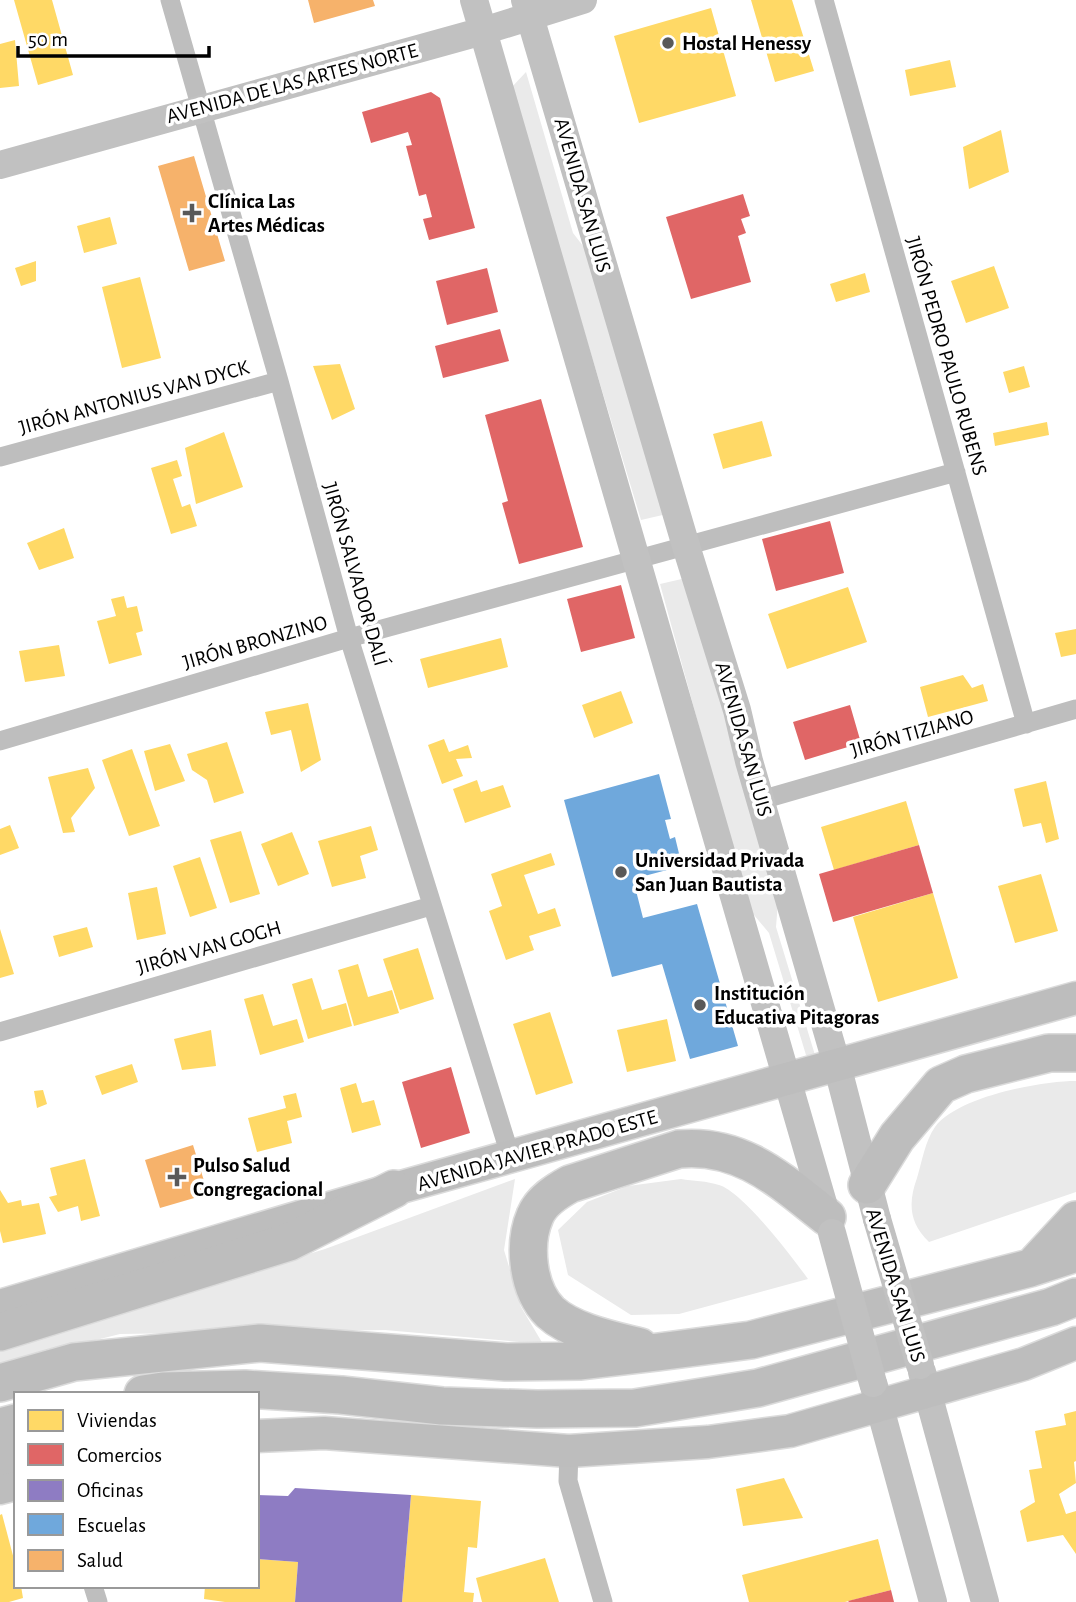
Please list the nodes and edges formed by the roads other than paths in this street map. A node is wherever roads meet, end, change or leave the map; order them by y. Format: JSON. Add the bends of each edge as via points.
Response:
{"nodes":[{"id":1,"x":170,"y":0,"type":"edge"},
{"id":2,"x":474,"y":0,"type":"edge"},
{"id":3,"x":583,"y":0,"type":"edge"},
{"id":4,"x":824,"y":0,"type":"edge"},
{"id":5,"x":528,"y":8,"type":"edge"},
{"id":6,"x":483,"y":31,"type":"junction"},
{"id":7,"x":200,"y":108,"type":"junction"},
{"id":8,"x":0,"y":165,"type":"edge"},
{"id":9,"x":279,"y":381,"type":"junction"},
{"id":10,"x":0,"y":457,"type":"edge"},
{"id":11,"x":956,"y":472,"type":"junction"},
{"id":12,"x":686,"y":546,"type":"junction"},
{"id":13,"x":635,"y":560,"type":"junction"},
{"id":14,"x":349,"y":638,"type":"junction"},
{"id":15,"x":1076,"y":709,"type":"edge"},
{"id":16,"x":1026,"y":724,"type":"junction"},
{"id":17,"x":0,"y":740,"type":"edge"},
{"id":18,"x":761,"y":800,"type":"junction"},
{"id":19,"x":431,"y":906,"type":"junction"},
{"id":20,"x":1076,"y":998,"type":"edge"},
{"id":21,"x":0,"y":1032,"type":"edge"},
{"id":22,"x":1076,"y":1053,"type":"edge"},
{"id":23,"x":837,"y":1065,"type":"junction"},
{"id":24,"x":788,"y":1079,"type":"junction"},
{"id":25,"x":511,"y":1158,"type":"junction"},
{"id":26,"x":394,"y":1189,"type":"junction"},
{"id":27,"x":872,"y":1202,"type":"junction"},
{"id":28,"x":1076,"y":1220,"type":"edge"},
{"id":29,"x":829,"y":1225,"type":"junction"},
{"id":30,"x":1076,"y":1252,"type":"edge"},
{"id":31,"x":1030,"y":1268,"type":"junction"},
{"id":32,"x":1076,"y":1297,"type":"edge"},
{"id":33,"x":0,"y":1306,"type":"edge"},
{"id":34,"x":0,"y":1332,"type":"edge"},
{"id":35,"x":1076,"y":1343,"type":"edge"},
{"id":36,"x":657,"y":1352,"type":"junction"},
{"id":37,"x":924,"y":1378,"type":"junction"},
{"id":38,"x":0,"y":1382,"type":"edge"},
{"id":39,"x":156,"y":1392,"type":"edge"},
{"id":40,"x":876,"y":1394,"type":"junction"},
{"id":41,"x":341,"y":1395,"type":"junction"},
{"id":42,"x":259,"y":1399,"type":"edge"},
{"id":43,"x":259,"y":1436,"type":"edge"},
{"id":44,"x":569,"y":1451,"type":"junction"},
{"id":45,"x":603,"y":1602,"type":"edge"},
{"id":46,"x":933,"y":1602,"type":"edge"},
{"id":47,"x":985,"y":1602,"type":"edge"}],
"edges":[{"from":1,"to":7,"type":"street","name":"JIRÓN SALVADOR DALÍ"},
{"from":2,"to":6,"type":"main road"},
{"from":3,"to":5,"type":"main road","name":"AVENIDA DE LAS ARTES NORTE"},
{"from":4,"to":11,"type":"street","name":"JIRÓN PEDRO PAULO RUBENS"},
{"from":5,"to":6,"type":"main road","name":"AVENIDA DE LAS ARTES NORTE"},
{"from":5,"to":12,"type":"main road","name":"AVENIDA SAN LUIS"},
{"from":6,"to":7,"type":"main road","name":"AVENIDA DE LAS ARTES NORTE"},
{"from":6,"to":13,"type":"main road"},
{"from":7,"to":8,"type":"main road","name":"AVENIDA DE LAS ARTES NORTE"},
{"from":7,"to":9,"type":"street","name":"JIRÓN SALVADOR DALÍ"},
{"from":9,"to":10,"type":"street","name":"JIRÓN ANTONIUS VAN DYCK"},
{"from":9,"to":14,"type":"street","name":"JIRÓN SALVADOR DALÍ"},
{"from":11,"to":12,"type":"street","name":"JIRÓN BRONZINO"},
{"from":11,"to":16,"type":"street","name":"JIRÓN PEDRO PAULO RUBENS"},
{"from":12,"to":13,"type":"street","name":"JIRÓN BRONZINO"},
{"from":12,"to":18,"type":"main road","name":"AVENIDA SAN LUIS"},
{"from":13,"to":14,"type":"street","name":"JIRÓN BRONZINO"},
{"from":13,"to":24,"type":"main road"},
{"from":14,"to":17,"type":"street","name":"JIRÓN BRONZINO"},
{"from":14,"to":19,"type":"street","name":"JIRÓN SALVADOR DALÍ"},
{"from":15,"to":16,"type":"street","name":"JIRÓN TIZIANO"},
{"from":16,"to":18,"type":"street","name":"JIRÓN TIZIANO"},
{"from":18,"to":23,"type":"main road","name":"AVENIDA SAN LUIS"},
{"from":19,"to":21,"type":"street","name":"JIRÓN VAN GOGH"},
{"from":19,"to":25,"type":"street","name":"JIRÓN SALVADOR DALÍ"},
{"from":20,"to":23,"type":"main road","name":"AVENIDA JAVIER PRADO ESTE"},
{"from":22,"to":27,"type":"highway","via":[[1049,1053],[966,1074],[942,1085],[897,1137]]},
{"from":23,"to":24,"type":"main road","name":"AVENIDA JAVIER PRADO ESTE"},
{"from":23,"to":27,"type":"main road","name":"AVENIDA SAN LUIS"},
{"from":24,"to":25,"type":"main road","name":"AVENIDA JAVIER PRADO ESTE"},
{"from":24,"to":29,"type":"main road"},
{"from":25,"to":26,"type":"main road","name":"AVENIDA JAVIER PRADO ESTE"},
{"from":26,"to":33,"type":"main road","name":"AVENIDA JAVIER PRADO ESTE"},
{"from":26,"to":34,"type":"highway","via":[[289,1242]]},
{"from":27,"to":37,"type":"main road","name":"AVENIDA SAN LUIS","bridge":true},
{"from":28,"to":31,"type":"highway"},
{"from":29,"to":36,"type":"highway","via":[[769,1171],[720,1150],[697,1147],[679,1149],[555,1192],[536,1213],[530,1235],[535,1289],[551,1312],[587,1333]]},
{"from":29,"to":40,"type":"main road","bridge":true},
{"from":30,"to":31,"type":"highway"},
{"from":31,"to":36,"type":"highway","via":[[751,1340]]},
{"from":32,"to":41,"type":"highway","via":[[758,1388],[635,1408],[442,1406]]},
{"from":35,"to":37,"type":"main road","via":[[1024,1364]]},
{"from":36,"to":38,"type":"highway","via":[[581,1361],[506,1362],[260,1343],[74,1362]]},
{"from":37,"to":40,"type":"main road"},
{"from":37,"to":47,"type":"main road","name":"AVENIDA SAN LUIS"},
{"from":39,"to":41,"type":"highway","via":[[245,1389]]},
{"from":40,"to":44,"type":"main road","via":[[790,1431],[708,1442]]},
{"from":40,"to":46,"type":"main road"},
{"from":41,"to":42,"type":"highway"},
{"from":43,"to":44,"type":"main road","via":[[324,1433]]},
{"from":44,"to":45,"type":"street","via":[[568,1480]]}]}
